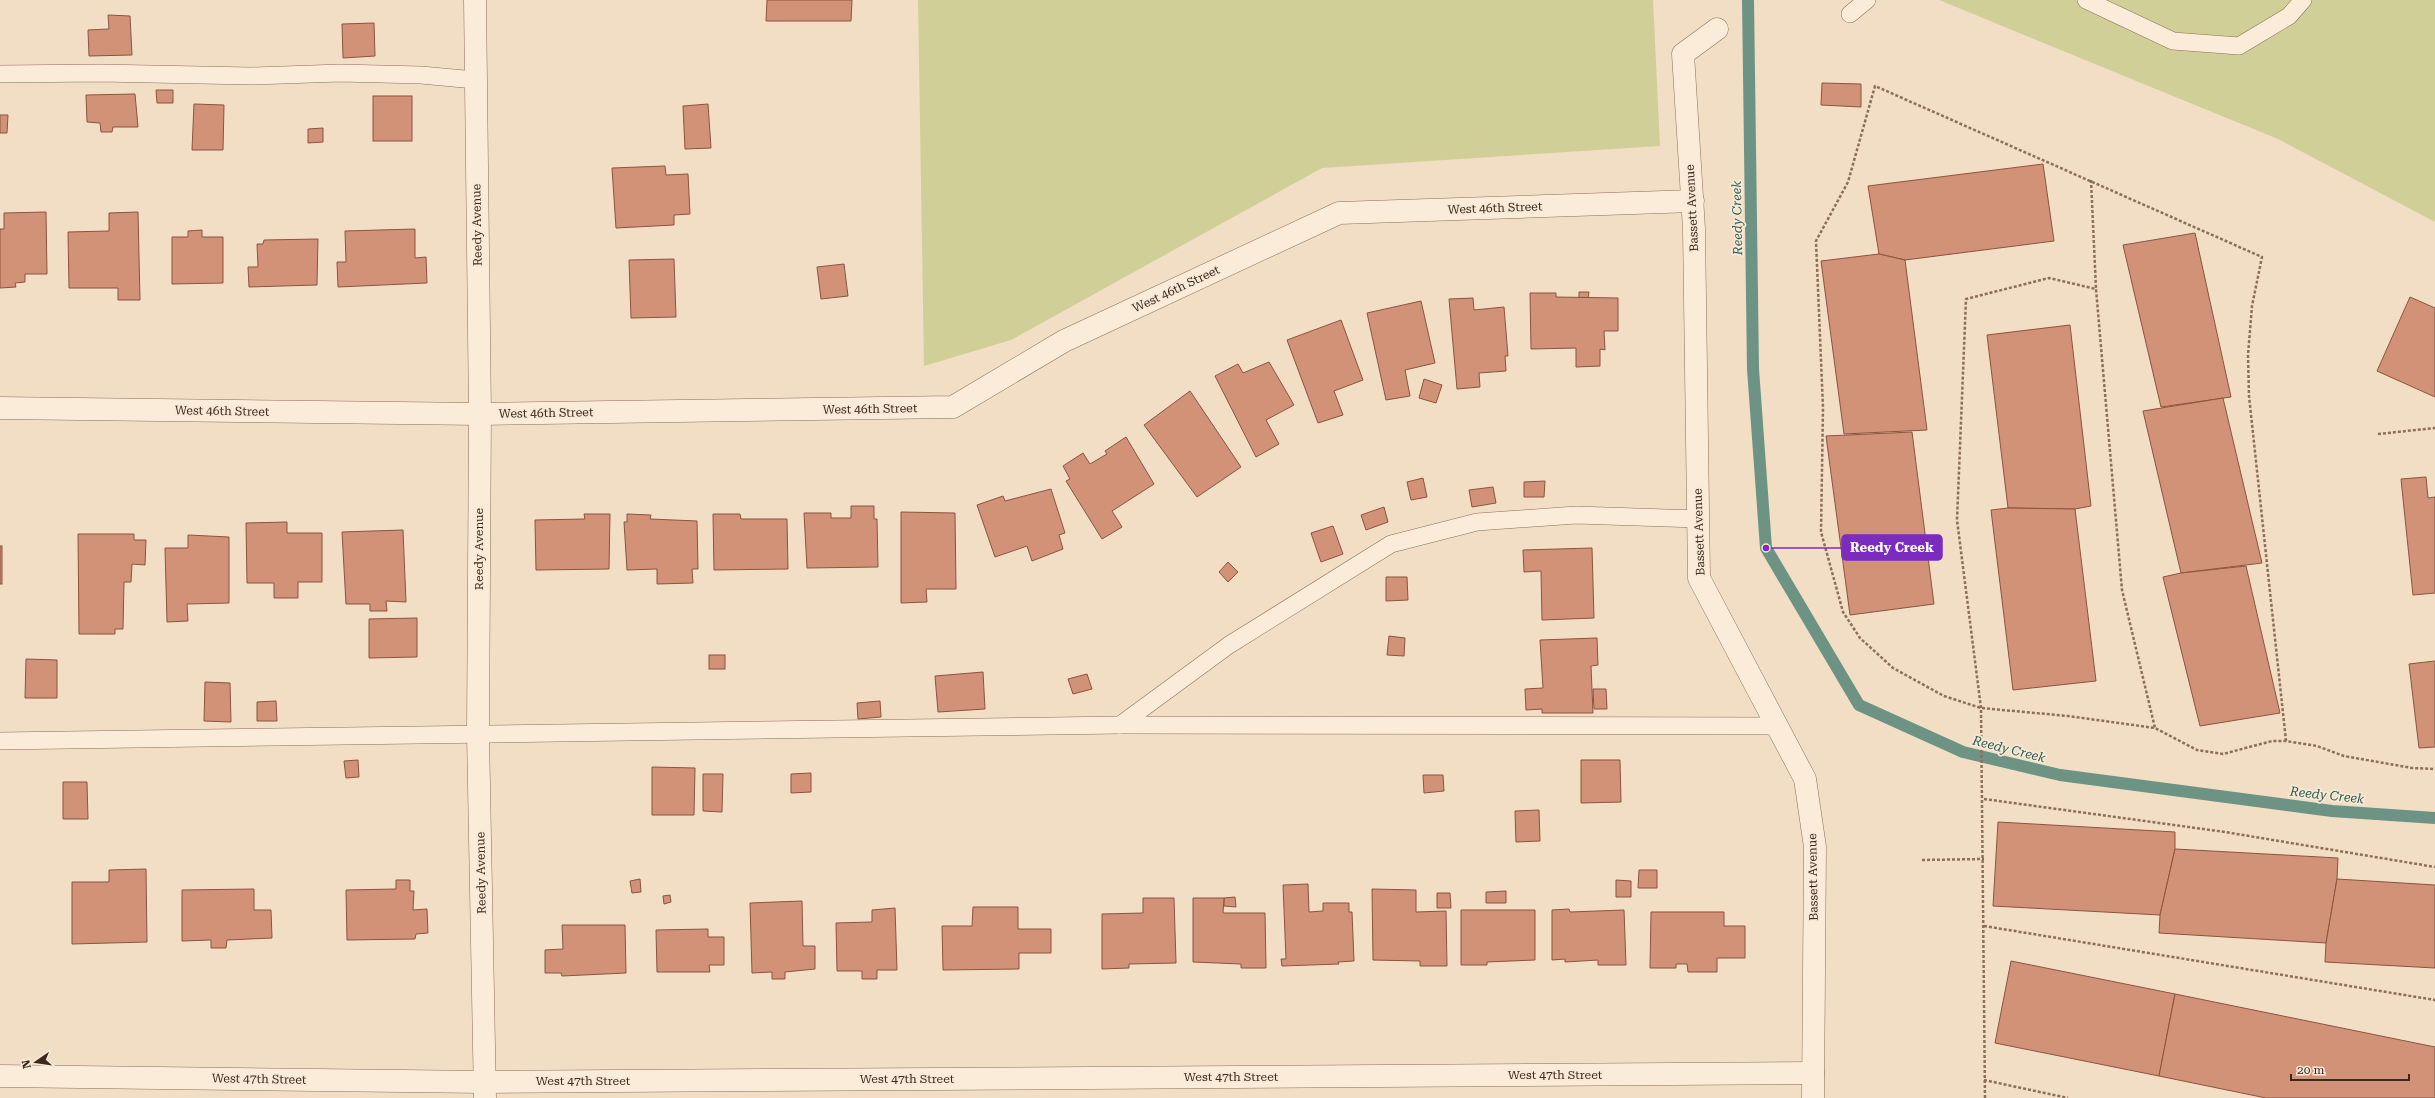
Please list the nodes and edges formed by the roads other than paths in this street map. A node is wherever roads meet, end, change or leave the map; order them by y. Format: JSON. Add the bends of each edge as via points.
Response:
{"nodes":[{"id":1,"x":475,"y":0,"type":"edge"},
{"id":2,"x":1867,"y":0,"type":"edge"},
{"id":3,"x":2086,"y":0,"type":"edge"},
{"id":4,"x":2303,"y":0,"type":"edge"},
{"id":5,"x":1850,"y":14,"type":"dead end"},
{"id":6,"x":1717,"y":28,"type":"dead end"},
{"id":7,"x":0,"y":74,"type":"edge"},
{"id":8,"x":475,"y":80,"type":"junction"},
{"id":9,"x":1692,"y":201,"type":"junction"},
{"id":10,"x":0,"y":408,"type":"edge"},
{"id":11,"x":480,"y":414,"type":"junction"},
{"id":12,"x":1698,"y":519,"type":"junction"},
{"id":13,"x":1120,"y":725,"type":"junction"},
{"id":14,"x":1778,"y":726,"type":"junction"},
{"id":15,"x":478,"y":734,"type":"junction"},
{"id":16,"x":0,"y":741,"type":"edge"},
{"id":17,"x":1813,"y":1073,"type":"junction"},
{"id":18,"x":0,"y":1076,"type":"edge"},
{"id":19,"x":485,"y":1090,"type":"edge"},
{"id":20,"x":1814,"y":1098,"type":"edge"}],
"edges":[{"from":1,"to":8,"type":"street","name":"Reedy Avenue"},
{"from":2,"to":5,"type":"lane"},
{"from":3,"to":4,"type":"lane","via":[[2173,41],[2239,46],[2289,16]]},
{"from":6,"to":9,"type":"street","name":"Bassett Avenue","via":[[1683,54]]},
{"from":7,"to":8,"type":"lane","via":[[251,76],[340,73],[421,75]]},
{"from":8,"to":11,"type":"street","name":"Reedy Avenue"},
{"from":9,"to":11,"type":"street","name":"West 46th Street","via":[[1339,212],[1064,341],[953,407]]},
{"from":9,"to":12,"type":"street","name":"Bassett Avenue"},
{"from":10,"to":11,"type":"street","name":"West 46th Street"},
{"from":11,"to":15,"type":"street","name":"Reedy Avenue"},
{"from":12,"to":13,"type":"lane","via":[[1576,515],[1477,522],[1391,544],[1229,644]]},
{"from":12,"to":14,"type":"street","name":"Bassett Avenue","via":[[1699,578]]},
{"from":13,"to":14,"type":"lane"},
{"from":13,"to":15,"type":"lane"},
{"from":14,"to":17,"type":"street","name":"Bassett Avenue","via":[[1805,779],[1815,847]]},
{"from":15,"to":16,"type":"lane"},
{"from":15,"to":19,"type":"street","name":"Reedy Avenue"},
{"from":17,"to":19,"type":"street","name":"West 47th Street"},
{"from":17,"to":20,"type":"street","name":"Bassett Avenue"},
{"from":18,"to":19,"type":"street","name":"West 47th Street"}]}
